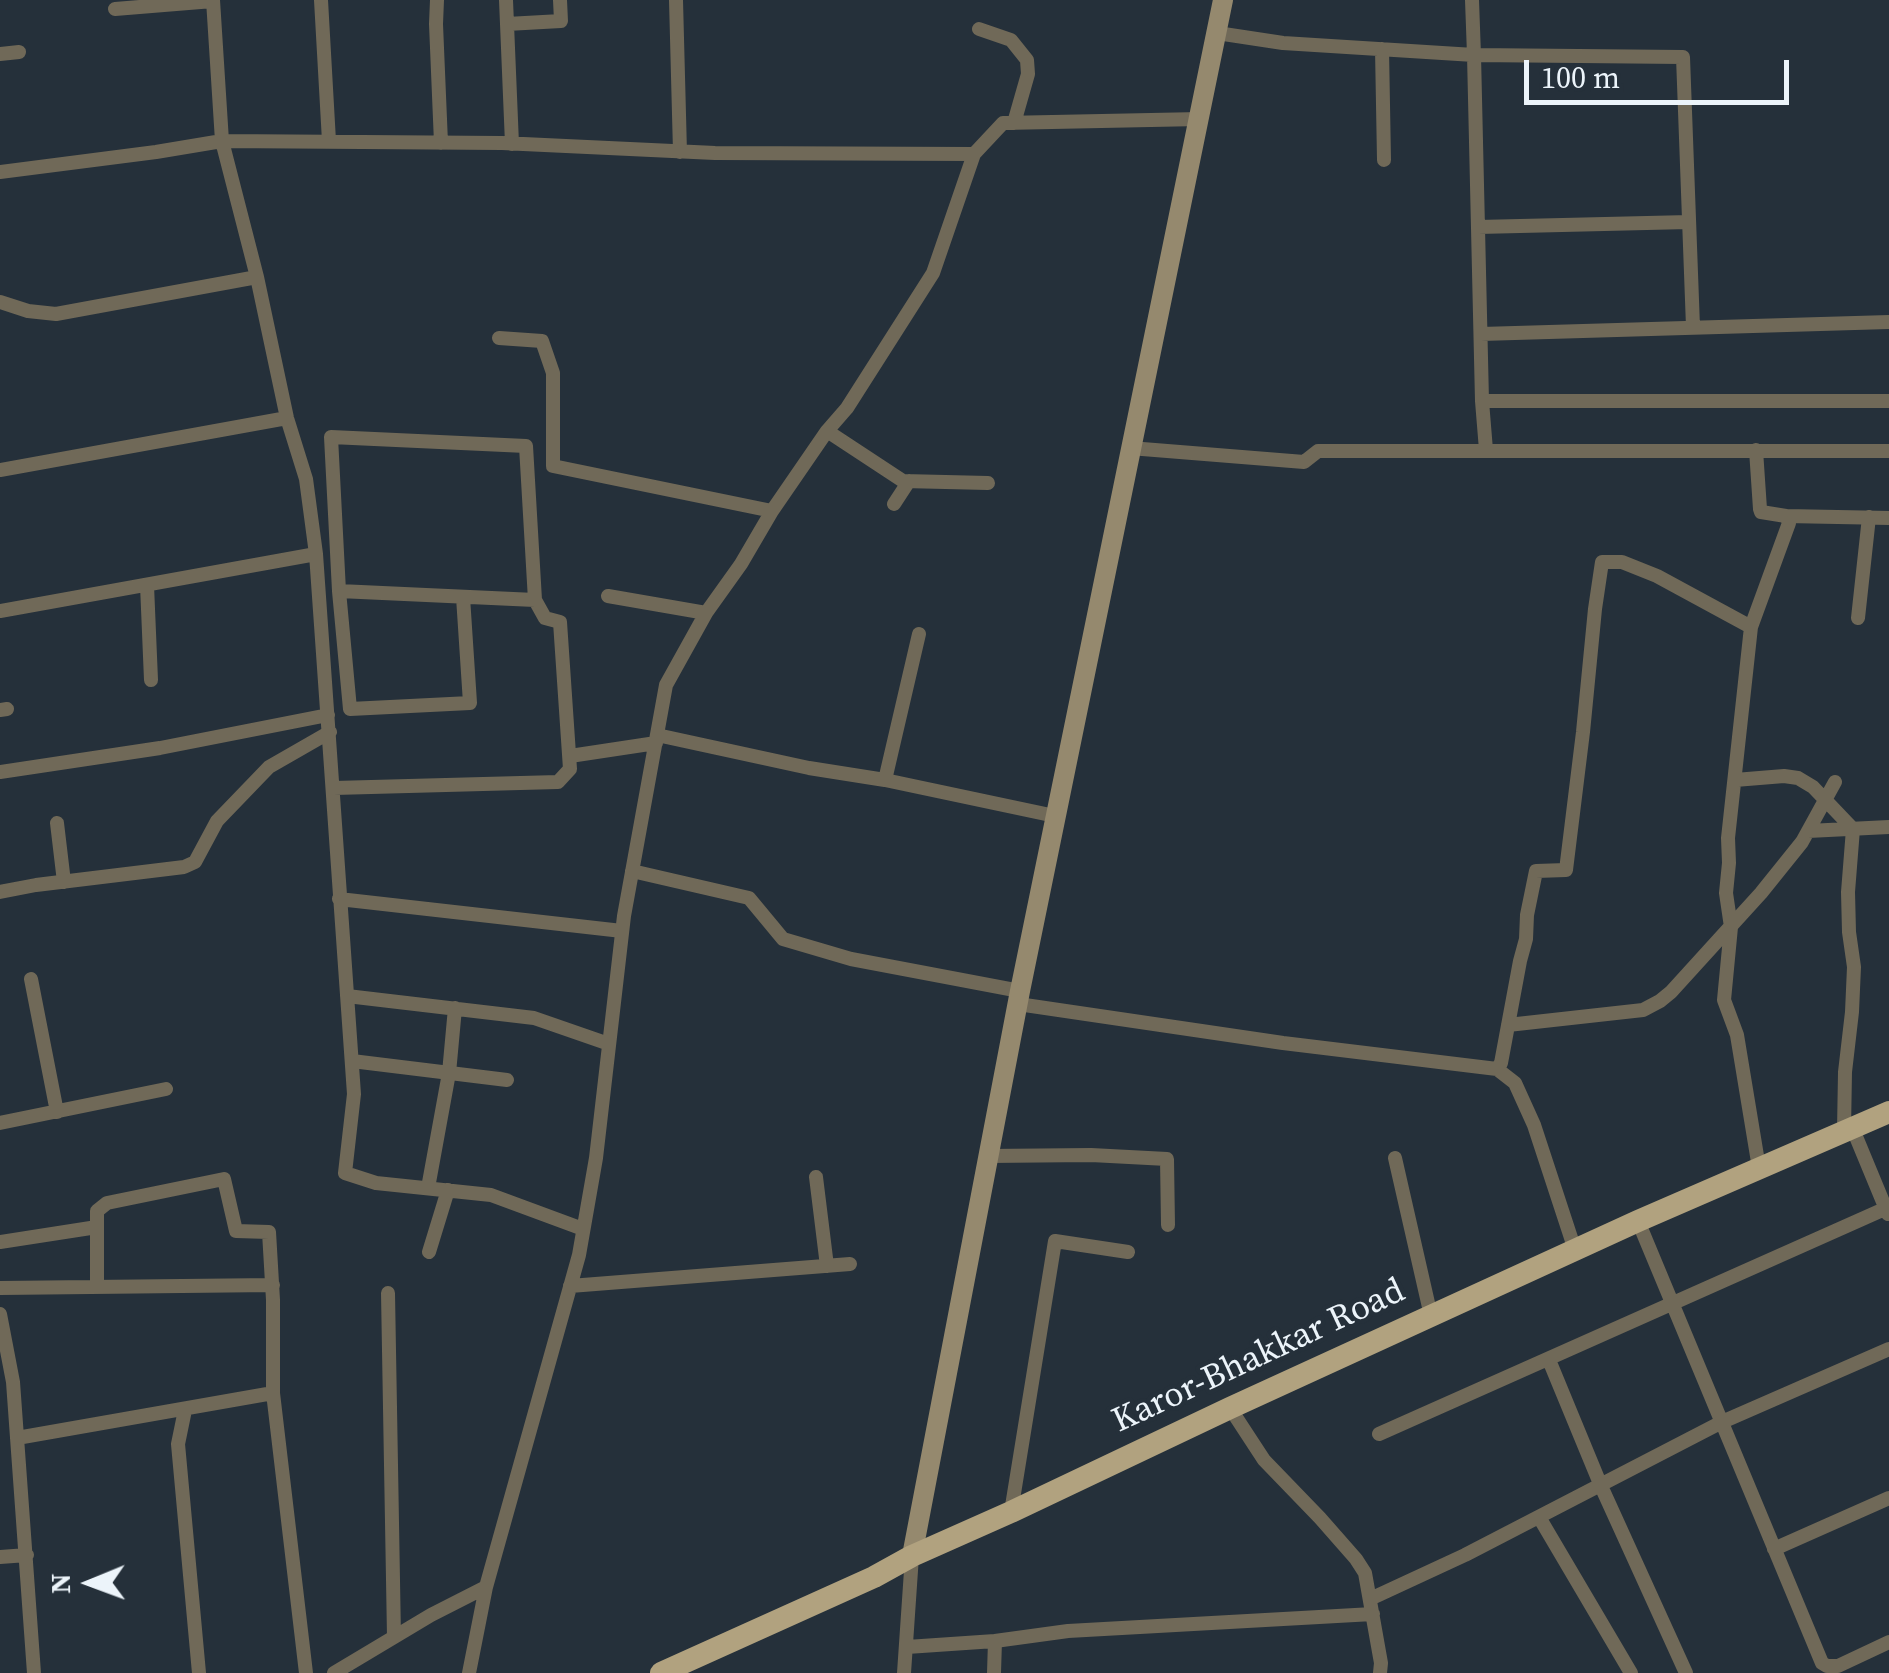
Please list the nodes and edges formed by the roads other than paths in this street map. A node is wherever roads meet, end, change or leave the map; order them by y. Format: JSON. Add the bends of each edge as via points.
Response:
{"nodes":[{"id":1,"x":321,"y":0,"type":"edge"},
{"id":2,"x":437,"y":0,"type":"edge"},
{"id":3,"x":506,"y":0,"type":"edge"},
{"id":4,"x":560,"y":0,"type":"edge"},
{"id":5,"x":676,"y":0,"type":"edge"},
{"id":6,"x":1224,"y":0,"type":"edge"},
{"id":7,"x":1472,"y":0,"type":"edge"},
{"id":8,"x":213,"y":1,"type":"edge"},
{"id":9,"x":115,"y":10,"type":"dead end"},
{"id":10,"x":507,"y":24,"type":"junction"},
{"id":11,"x":979,"y":29,"type":"dead end"},
{"id":12,"x":1216,"y":34,"type":"junction"},
{"id":13,"x":1382,"y":50,"type":"junction"},
{"id":14,"x":19,"y":52,"type":"dead end"},
{"id":15,"x":0,"y":54,"type":"edge"},
{"id":16,"x":1474,"y":55,"type":"junction"},
{"id":17,"x":1200,"y":119,"type":"junction"},
{"id":18,"x":1014,"y":122,"type":"junction"},
{"id":19,"x":222,"y":141,"type":"junction"},
{"id":20,"x":329,"y":141,"type":"junction"},
{"id":21,"x":441,"y":142,"type":"junction"},
{"id":22,"x":512,"y":144,"type":"junction"},
{"id":23,"x":680,"y":152,"type":"junction"},
{"id":24,"x":974,"y":154,"type":"junction"},
{"id":25,"x":1384,"y":160,"type":"dead end"},
{"id":26,"x":0,"y":172,"type":"edge"},
{"id":27,"x":1689,"y":222,"type":"junction"},
{"id":28,"x":1478,"y":227,"type":"junction"},
{"id":29,"x":257,"y":277,"type":"junction"},
{"id":30,"x":0,"y":302,"type":"edge"},
{"id":31,"x":1889,"y":322,"type":"edge"},
{"id":32,"x":1693,"y":326,"type":"junction"},
{"id":33,"x":1481,"y":334,"type":"junction"},
{"id":34,"x":499,"y":338,"type":"dead end"},
{"id":35,"x":1482,"y":401,"type":"junction"},
{"id":36,"x":1889,"y":402,"type":"edge"},
{"id":37,"x":287,"y":418,"type":"junction"},
{"id":38,"x":827,"y":431,"type":"junction"},
{"id":39,"x":1130,"y":448,"type":"junction"},
{"id":40,"x":1486,"y":450,"type":"junction"},
{"id":41,"x":1756,"y":450,"type":"junction"},
{"id":42,"x":1889,"y":451,"type":"edge"},
{"id":43,"x":0,"y":470,"type":"edge"},
{"id":44,"x":909,"y":482,"type":"junction"},
{"id":45,"x":988,"y":483,"type":"dead end"},
{"id":46,"x":894,"y":504,"type":"dead end"},
{"id":47,"x":772,"y":511,"type":"junction"},
{"id":48,"x":1786,"y":516,"type":"junction"},
{"id":49,"x":1869,"y":518,"type":"junction"},
{"id":50,"x":1889,"y":518,"type":"edge"},
{"id":51,"x":316,"y":554,"type":"junction"},
{"id":52,"x":147,"y":585,"type":"junction"},
{"id":53,"x":339,"y":591,"type":"junction"},
{"id":54,"x":608,"y":596,"type":"dead end"},
{"id":55,"x":464,"y":597,"type":"junction"},
{"id":56,"x":535,"y":600,"type":"junction"},
{"id":57,"x":0,"y":612,"type":"edge"},
{"id":58,"x":706,"y":614,"type":"junction"},
{"id":59,"x":1858,"y":618,"type":"dead end"},
{"id":60,"x":1752,"y":628,"type":"junction"},
{"id":61,"x":919,"y":634,"type":"dead end"},
{"id":62,"x":151,"y":680,"type":"dead end"},
{"id":63,"x":328,"y":715,"type":"junction"},
{"id":64,"x":330,"y":732,"type":"junction"},
{"id":65,"x":656,"y":739,"type":"junction"},
{"id":66,"x":570,"y":756,"type":"junction"},
{"id":67,"x":0,"y":772,"type":"edge"},
{"id":68,"x":885,"y":780,"type":"junction"},
{"id":69,"x":1734,"y":780,"type":"junction"},
{"id":70,"x":1835,"y":782,"type":"dead end"},
{"id":71,"x":334,"y":788,"type":"junction"},
{"id":72,"x":1826,"y":799,"type":"junction"},
{"id":73,"x":1056,"y":816,"type":"junction"},
{"id":74,"x":58,"y":823,"type":"dead end"},
{"id":75,"x":1889,"y":827,"type":"edge"},
{"id":76,"x":1853,"y":829,"type":"junction"},
{"id":77,"x":1808,"y":831,"type":"junction"},
{"id":78,"x":632,"y":871,"type":"junction"},
{"id":79,"x":64,"y":882,"type":"junction"},
{"id":80,"x":0,"y":892,"type":"edge"},
{"id":81,"x":339,"y":899,"type":"junction"},
{"id":82,"x":1731,"y":927,"type":"junction"},
{"id":83,"x":622,"y":931,"type":"junction"},
{"id":84,"x":31,"y":979,"type":"dead end"},
{"id":85,"x":347,"y":996,"type":"junction"},
{"id":86,"x":1019,"y":997,"type":"junction"},
{"id":87,"x":455,"y":1008,"type":"junction"},
{"id":88,"x":1508,"y":1026,"type":"junction"},
{"id":89,"x":610,"y":1044,"type":"junction"},
{"id":90,"x":352,"y":1061,"type":"junction"},
{"id":91,"x":1496,"y":1070,"type":"junction"},
{"id":92,"x":449,"y":1073,"type":"junction"},
{"id":93,"x":507,"y":1080,"type":"dead end"},
{"id":94,"x":166,"y":1089,"type":"dead end"},
{"id":95,"x":57,"y":1112,"type":"junction"},
{"id":96,"x":1889,"y":1112,"type":"edge"},
{"id":97,"x":0,"y":1123,"type":"edge"},
{"id":98,"x":1848,"y":1128,"type":"junction"},
{"id":99,"x":988,"y":1156,"type":"junction"},
{"id":100,"x":1394,"y":1158,"type":"dead end"},
{"id":101,"x":1760,"y":1168,"type":"junction"},
{"id":102,"x":816,"y":1177,"type":"dead end"},
{"id":103,"x":428,"y":1188,"type":"junction"},
{"id":104,"x":448,"y":1190,"type":"junction"},
{"id":105,"x":1888,"y":1210,"type":"edge"},
{"id":106,"x":1638,"y":1222,"type":"junction"},
{"id":107,"x":1168,"y":1225,"type":"dead end"},
{"id":108,"x":97,"y":1227,"type":"junction"},
{"id":109,"x":583,"y":1229,"type":"junction"},
{"id":110,"x":0,"y":1242,"type":"edge"},
{"id":111,"x":1575,"y":1250,"type":"junction"},
{"id":112,"x":429,"y":1252,"type":"dead end"},
{"id":113,"x":1128,"y":1252,"type":"dead end"},
{"id":114,"x":850,"y":1264,"type":"dead end"},
{"id":115,"x":827,"y":1266,"type":"junction"},
{"id":116,"x":273,"y":1285,"type":"junction"},
{"id":117,"x":570,"y":1286,"type":"junction"},
{"id":118,"x":96,"y":1287,"type":"junction"},
{"id":119,"x":0,"y":1288,"type":"edge"},
{"id":120,"x":388,"y":1293,"type":"dead end"},
{"id":121,"x":1673,"y":1302,"type":"junction"},
{"id":122,"x":0,"y":1314,"type":"edge"},
{"id":123,"x":1431,"y":1316,"type":"junction"},
{"id":124,"x":1889,"y":1349,"type":"edge"},
{"id":125,"x":1550,"y":1360,"type":"junction"},
{"id":126,"x":273,"y":1394,"type":"junction"},
{"id":127,"x":1230,"y":1408,"type":"junction"},
{"id":128,"x":185,"y":1410,"type":"junction"},
{"id":129,"x":8,"y":1414,"type":"edge"},
{"id":130,"x":1722,"y":1422,"type":"junction"},
{"id":131,"x":1379,"y":1434,"type":"dead end"},
{"id":132,"x":17,"y":1438,"type":"junction"},
{"id":133,"x":1601,"y":1486,"type":"junction"},
{"id":134,"x":1889,"y":1498,"type":"edge"},
{"id":135,"x":1011,"y":1512,"type":"junction"},
{"id":136,"x":1539,"y":1517,"type":"junction"},
{"id":137,"x":1774,"y":1549,"type":"junction"},
{"id":138,"x":27,"y":1555,"type":"junction"},
{"id":139,"x":912,"y":1556,"type":"junction"},
{"id":140,"x":0,"y":1558,"type":"edge"},
{"id":141,"x":486,"y":1587,"type":"junction"},
{"id":142,"x":1371,"y":1606,"type":"junction"},
{"id":143,"x":394,"y":1637,"type":"junction"},
{"id":144,"x":994,"y":1641,"type":"junction"},
{"id":145,"x":1889,"y":1642,"type":"edge"},
{"id":146,"x":907,"y":1647,"type":"junction"},
{"id":147,"x":34,"y":1673,"type":"edge"},
{"id":148,"x":199,"y":1673,"type":"edge"},
{"id":149,"x":306,"y":1673,"type":"edge"},
{"id":150,"x":334,"y":1673,"type":"edge"},
{"id":151,"x":469,"y":1673,"type":"edge"},
{"id":152,"x":661,"y":1673,"type":"edge"},
{"id":153,"x":904,"y":1673,"type":"edge"},
{"id":154,"x":994,"y":1673,"type":"edge"},
{"id":155,"x":1380,"y":1673,"type":"edge"},
{"id":156,"x":1631,"y":1673,"type":"edge"},
{"id":157,"x":1686,"y":1673,"type":"edge"}],
"edges":[{"from":1,"to":20,"type":"street"},
{"from":2,"to":21,"type":"street"},
{"from":3,"to":10,"type":"street"},
{"from":4,"to":10,"type":"street","via":[[561,21]]},
{"from":5,"to":23,"type":"street"},
{"from":6,"to":12,"type":"main road"},
{"from":7,"to":16,"type":"street"},
{"from":8,"to":9,"type":"street"},
{"from":8,"to":19,"type":"street"},
{"from":10,"to":22,"type":"street"},
{"from":11,"to":18,"type":"street","via":[[1011,40],[1027,60]]},
{"from":12,"to":13,"type":"street"},
{"from":12,"to":17,"type":"main road"},
{"from":13,"to":16,"type":"street"},
{"from":13,"to":25,"type":"street"},
{"from":14,"to":15,"type":"street"},
{"from":16,"to":27,"type":"street","via":[[1683,57]]},
{"from":16,"to":28,"type":"street"},
{"from":17,"to":18,"type":"street"},
{"from":17,"to":39,"type":"main road"},
{"from":18,"to":24,"type":"street","via":[[1003,123]]},
{"from":19,"to":20,"type":"street"},
{"from":19,"to":26,"type":"street"},
{"from":19,"to":29,"type":"street"},
{"from":20,"to":21,"type":"street"},
{"from":21,"to":22,"type":"street"},
{"from":22,"to":23,"type":"street"},
{"from":23,"to":24,"type":"street"},
{"from":24,"to":38,"type":"street","via":[[933,273]]},
{"from":27,"to":28,"type":"street"},
{"from":27,"to":32,"type":"street"},
{"from":28,"to":33,"type":"street"},
{"from":29,"to":30,"type":"street","via":[[56,314]]},
{"from":29,"to":37,"type":"street"},
{"from":31,"to":32,"type":"street"},
{"from":32,"to":33,"type":"street"},
{"from":33,"to":35,"type":"street"},
{"from":34,"to":47,"type":"street","via":[[542,341],[553,374],[553,466]]},
{"from":35,"to":36,"type":"street"},
{"from":35,"to":40,"type":"street"},
{"from":37,"to":43,"type":"street"},
{"from":37,"to":51,"type":"street","via":[[306,478]]},
{"from":38,"to":44,"type":"street"},
{"from":38,"to":47,"type":"street"},
{"from":39,"to":40,"type":"street","via":[[1304,462],[1318,451]]},
{"from":39,"to":73,"type":"main road"},
{"from":40,"to":41,"type":"street"},
{"from":41,"to":42,"type":"street"},
{"from":41,"to":48,"type":"street","via":[[1760,509]]},
{"from":44,"to":45,"type":"street"},
{"from":44,"to":46,"type":"street"},
{"from":47,"to":58,"type":"street"},
{"from":48,"to":49,"type":"street"},
{"from":48,"to":60,"type":"street","via":[[1790,523]]},
{"from":49,"to":50,"type":"street"},
{"from":49,"to":59,"type":"street"},
{"from":51,"to":52,"type":"street"},
{"from":51,"to":63,"type":"street"},
{"from":52,"to":57,"type":"street"},
{"from":52,"to":62,"type":"street"},
{"from":53,"to":55,"type":"street"},
{"from":53,"to":55,"type":"street","via":[[350,709],[470,703]]},
{"from":53,"to":56,"type":"street","via":[[331,437],[526,446]]},
{"from":54,"to":58,"type":"street"},
{"from":55,"to":56,"type":"street"},
{"from":56,"to":66,"type":"street","via":[[545,618],[560,622]]},
{"from":58,"to":65,"type":"street","via":[[666,685]]},
{"from":60,"to":69,"type":"street"},
{"from":60,"to":88,"type":"street","via":[[1658,576],[1602,562],[1566,870],[1536,871]]},
{"from":61,"to":68,"type":"street"},
{"from":63,"to":64,"type":"street"},
{"from":63,"to":67,"type":"street"},
{"from":64,"to":71,"type":"street"},
{"from":64,"to":79,"type":"street","via":[[269,767],[217,821],[194,862]]},
{"from":65,"to":66,"type":"street"},
{"from":65,"to":68,"type":"street"},
{"from":65,"to":78,"type":"street"},
{"from":66,"to":71,"type":"street","via":[[570,769],[558,782]]},
{"from":68,"to":73,"type":"street"},
{"from":69,"to":72,"type":"street","via":[[1798,778]]},
{"from":69,"to":82,"type":"street","via":[[1726,893]]},
{"from":70,"to":72,"type":"street"},
{"from":71,"to":81,"type":"street"},
{"from":72,"to":76,"type":"street"},
{"from":72,"to":77,"type":"street"},
{"from":73,"to":86,"type":"main road"},
{"from":74,"to":79,"type":"street"},
{"from":75,"to":76,"type":"street"},
{"from":76,"to":77,"type":"street"},
{"from":76,"to":98,"type":"street"},
{"from":77,"to":82,"type":"street"},
{"from":78,"to":83,"type":"street"},
{"from":78,"to":86,"type":"street","via":[[748,898],[783,939]]},
{"from":79,"to":80,"type":"street"},
{"from":81,"to":83,"type":"street"},
{"from":81,"to":85,"type":"street"},
{"from":82,"to":88,"type":"street","via":[[1672,992],[1643,1010]]},
{"from":82,"to":101,"type":"street","via":[[1724,1000],[1737,1035]]},
{"from":83,"to":89,"type":"street"},
{"from":84,"to":95,"type":"street"},
{"from":85,"to":87,"type":"street"},
{"from":85,"to":90,"type":"street"},
{"from":86,"to":91,"type":"street","via":[[1283,1043]]},
{"from":86,"to":99,"type":"main road"},
{"from":87,"to":89,"type":"street","via":[[534,1018]]},
{"from":87,"to":92,"type":"street"},
{"from":88,"to":91,"type":"street"},
{"from":89,"to":109,"type":"street"},
{"from":90,"to":92,"type":"street"},
{"from":90,"to":103,"type":"street","via":[[345,1172]]},
{"from":91,"to":111,"type":"street","via":[[1515,1084],[1534,1125]]},
{"from":92,"to":93,"type":"street"},
{"from":92,"to":103,"type":"street"},
{"from":94,"to":95,"type":"street"},
{"from":95,"to":97,"type":"street"},
{"from":96,"to":98,"type":"main road","name":"Karor-Bhakkar Road"},
{"from":98,"to":101,"type":"main road","name":"Karor-Bhakkar Road"},
{"from":98,"to":105,"type":"street"},
{"from":99,"to":107,"type":"street","via":[[1167,1159]]},
{"from":99,"to":139,"type":"main road"},
{"from":100,"to":123,"type":"street"},
{"from":101,"to":106,"type":"main road","name":"Karor-Bhakkar Road"},
{"from":102,"to":115,"type":"street"},
{"from":103,"to":104,"type":"street"},
{"from":104,"to":109,"type":"street","via":[[491,1196]]},
{"from":104,"to":112,"type":"street"},
{"from":105,"to":121,"type":"street"},
{"from":106,"to":111,"type":"main road","name":"Karor-Bhakkar Road"},
{"from":106,"to":121,"type":"street"},
{"from":108,"to":110,"type":"street"},
{"from":108,"to":116,"type":"street","via":[[97,1211],[106,1204],[224,1179],[236,1231],[269,1232]]},
{"from":108,"to":118,"type":"street"},
{"from":109,"to":117,"type":"street"},
{"from":111,"to":123,"type":"main road","name":"Karor-Bhakkar Road"},
{"from":113,"to":135,"type":"street","via":[[1056,1241]]},
{"from":114,"to":115,"type":"street"},
{"from":115,"to":117,"type":"street"},
{"from":116,"to":118,"type":"street"},
{"from":116,"to":126,"type":"street"},
{"from":117,"to":141,"type":"street"},
{"from":118,"to":119,"type":"street"},
{"from":120,"to":143,"type":"street"},
{"from":121,"to":125,"type":"street"},
{"from":121,"to":130,"type":"street"},
{"from":122,"to":129,"type":"street","via":[[13,1382]]},
{"from":123,"to":127,"type":"main road","name":"Karor-Bhakkar Road"},
{"from":124,"to":130,"type":"street"},
{"from":125,"to":131,"type":"street"},
{"from":125,"to":133,"type":"street"},
{"from":126,"to":128,"type":"street"},
{"from":126,"to":149,"type":"street"},
{"from":127,"to":135,"type":"main road","name":"Karor-Bhakkar Road"},
{"from":127,"to":142,"type":"street","via":[[1264,1460],[1356,1559]]},
{"from":128,"to":132,"type":"street"},
{"from":128,"to":148,"type":"street","via":[[178,1444]]},
{"from":129,"to":132,"type":"street"},
{"from":130,"to":133,"type":"street"},
{"from":130,"to":137,"type":"street"},
{"from":132,"to":138,"type":"street"},
{"from":133,"to":136,"type":"street"},
{"from":133,"to":157,"type":"street"},
{"from":134,"to":137,"type":"street"},
{"from":135,"to":139,"type":"main road","name":"Karor-Bhakkar Road"},
{"from":136,"to":142,"type":"street"},
{"from":136,"to":156,"type":"street"},
{"from":137,"to":145,"type":"street","via":[[1822,1662],[1838,1666]]},
{"from":138,"to":140,"type":"street"},
{"from":138,"to":147,"type":"street"},
{"from":139,"to":146,"type":"street"},
{"from":139,"to":152,"type":"main road","name":"Karor-Bhakkar Road"},
{"from":141,"to":143,"type":"street"},
{"from":141,"to":151,"type":"street"},
{"from":142,"to":144,"type":"street"},
{"from":142,"to":155,"type":"street"},
{"from":143,"to":150,"type":"street"},
{"from":144,"to":146,"type":"street"},
{"from":144,"to":154,"type":"street"},
{"from":146,"to":153,"type":"street"}]}
